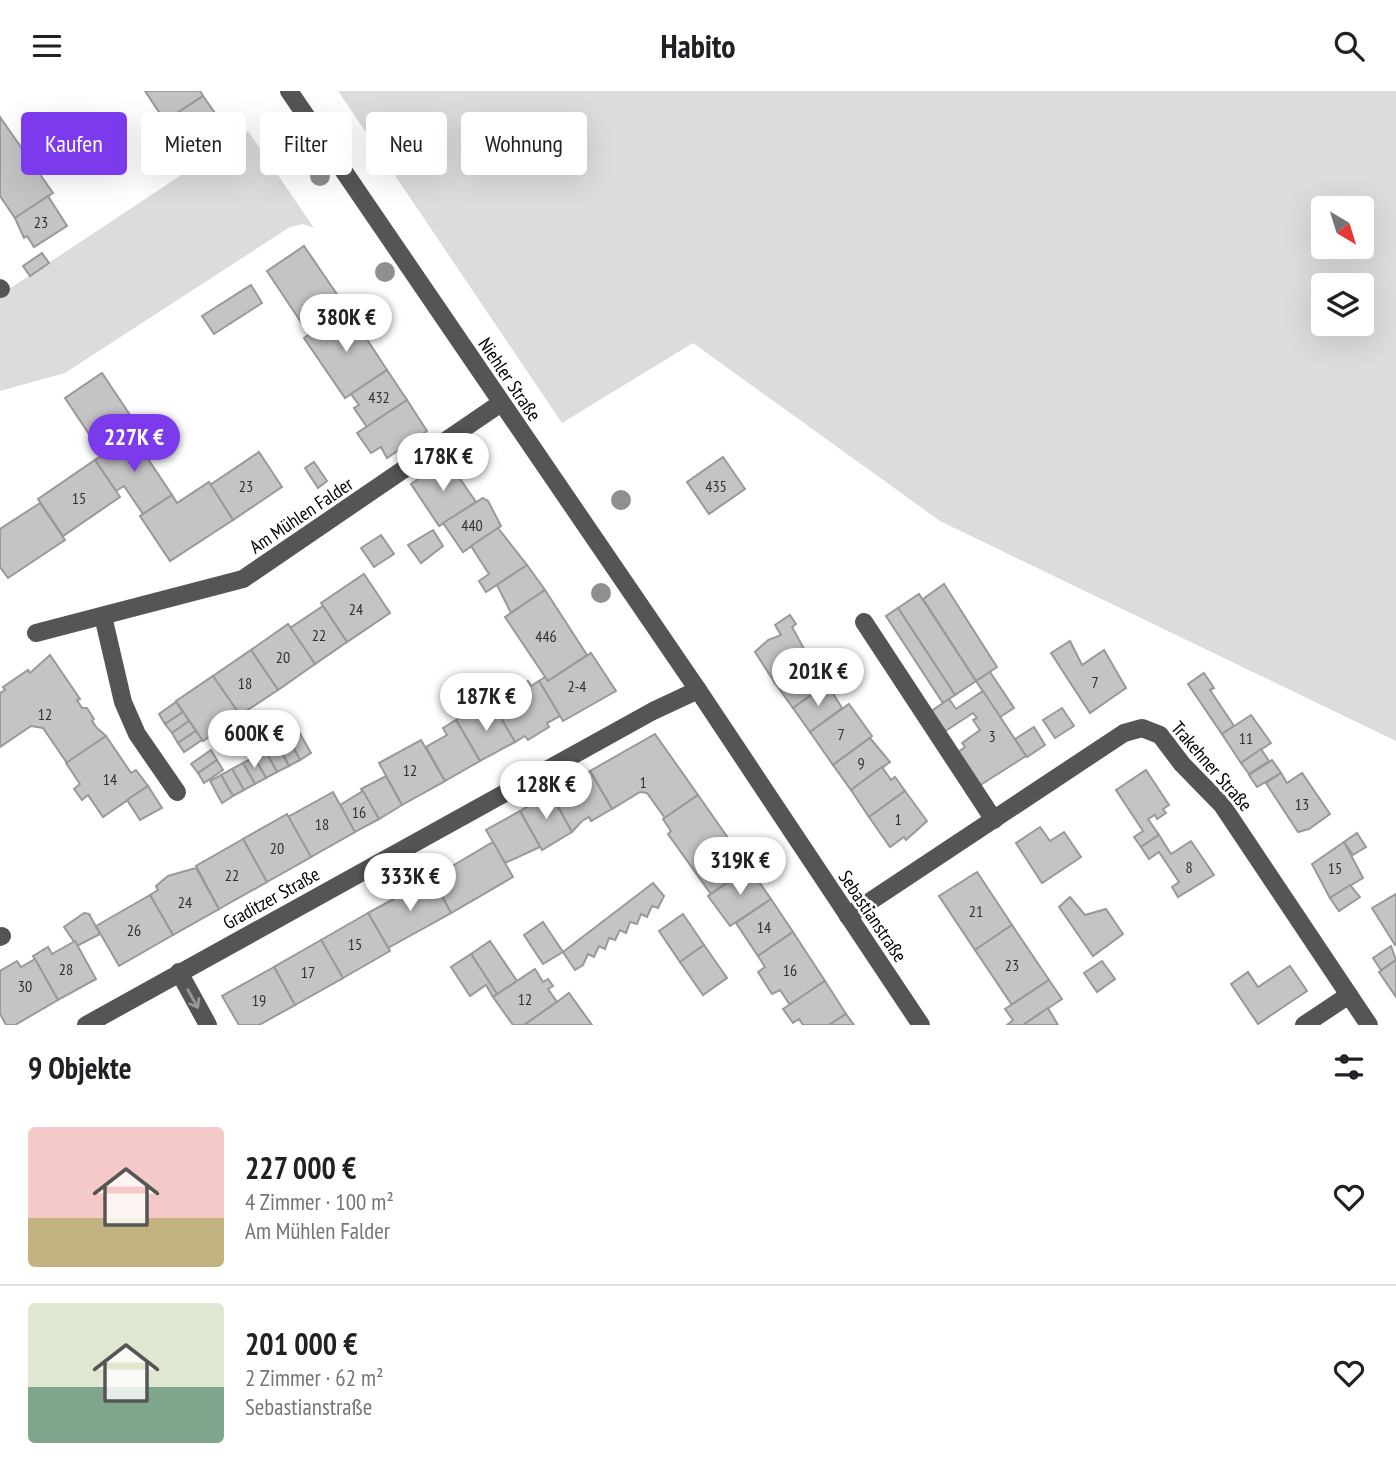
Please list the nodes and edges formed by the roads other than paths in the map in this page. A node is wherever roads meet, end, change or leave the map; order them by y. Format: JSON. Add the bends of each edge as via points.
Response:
{"nodes":[{"id":1,"x":289,"y":91,"type":"edge"},
{"id":2,"x":501,"y":403,"type":"junction"},
{"id":3,"x":103,"y":616,"type":"junction"},
{"id":4,"x":864,"y":622,"type":"dead end"},
{"id":5,"x":36,"y":633,"type":"dead end"},
{"id":6,"x":698,"y":690,"type":"junction"},
{"id":7,"x":177,"y":792,"type":"dead end"},
{"id":8,"x":994,"y":820,"type":"junction"},
{"id":9,"x":848,"y":916,"type":"junction"},
{"id":10,"x":179,"y":972,"type":"junction"},
{"id":11,"x":1349,"y":995,"type":"junction"},
{"id":12,"x":86,"y":1025,"type":"edge"},
{"id":13,"x":208,"y":1025,"type":"edge"},
{"id":14,"x":921,"y":1025,"type":"edge"},
{"id":15,"x":1304,"y":1025,"type":"edge"},
{"id":16,"x":1369,"y":1025,"type":"edge"}],
"edges":[{"from":1,"to":2,"type":"street","name":"Niehler Straße"},
{"from":2,"to":3,"type":"street","name":"Am Mühlen Falder","via":[[243,579]]},
{"from":2,"to":6,"type":"street","name":"Niehler Straße"},
{"from":3,"to":5,"type":"street","name":"Am Mühlen Falder"},
{"from":3,"to":7,"type":"street","via":[[122,702],[137,734]]},
{"from":4,"to":8,"type":"street"},
{"from":6,"to":9,"type":"street","name":"Sebastianstraße"},
{"from":6,"to":10,"type":"street","name":"Graditzer Straße"},
{"from":8,"to":9,"type":"street","name":"Trakehner Straße"},
{"from":8,"to":11,"type":"street","name":"Trakehner Straße","via":[[1124,733],[1152,730],[1169,743],[1182,764],[1222,805]]},
{"from":9,"to":14,"type":"street","name":"Sebastianstraße"},
{"from":10,"to":12,"type":"street","name":"Graditzer Straße"},
{"from":10,"to":13,"type":"street","one_way":true},
{"from":11,"to":15,"type":"street"},
{"from":11,"to":16,"type":"street","name":"Trakehner Straße"}]}
